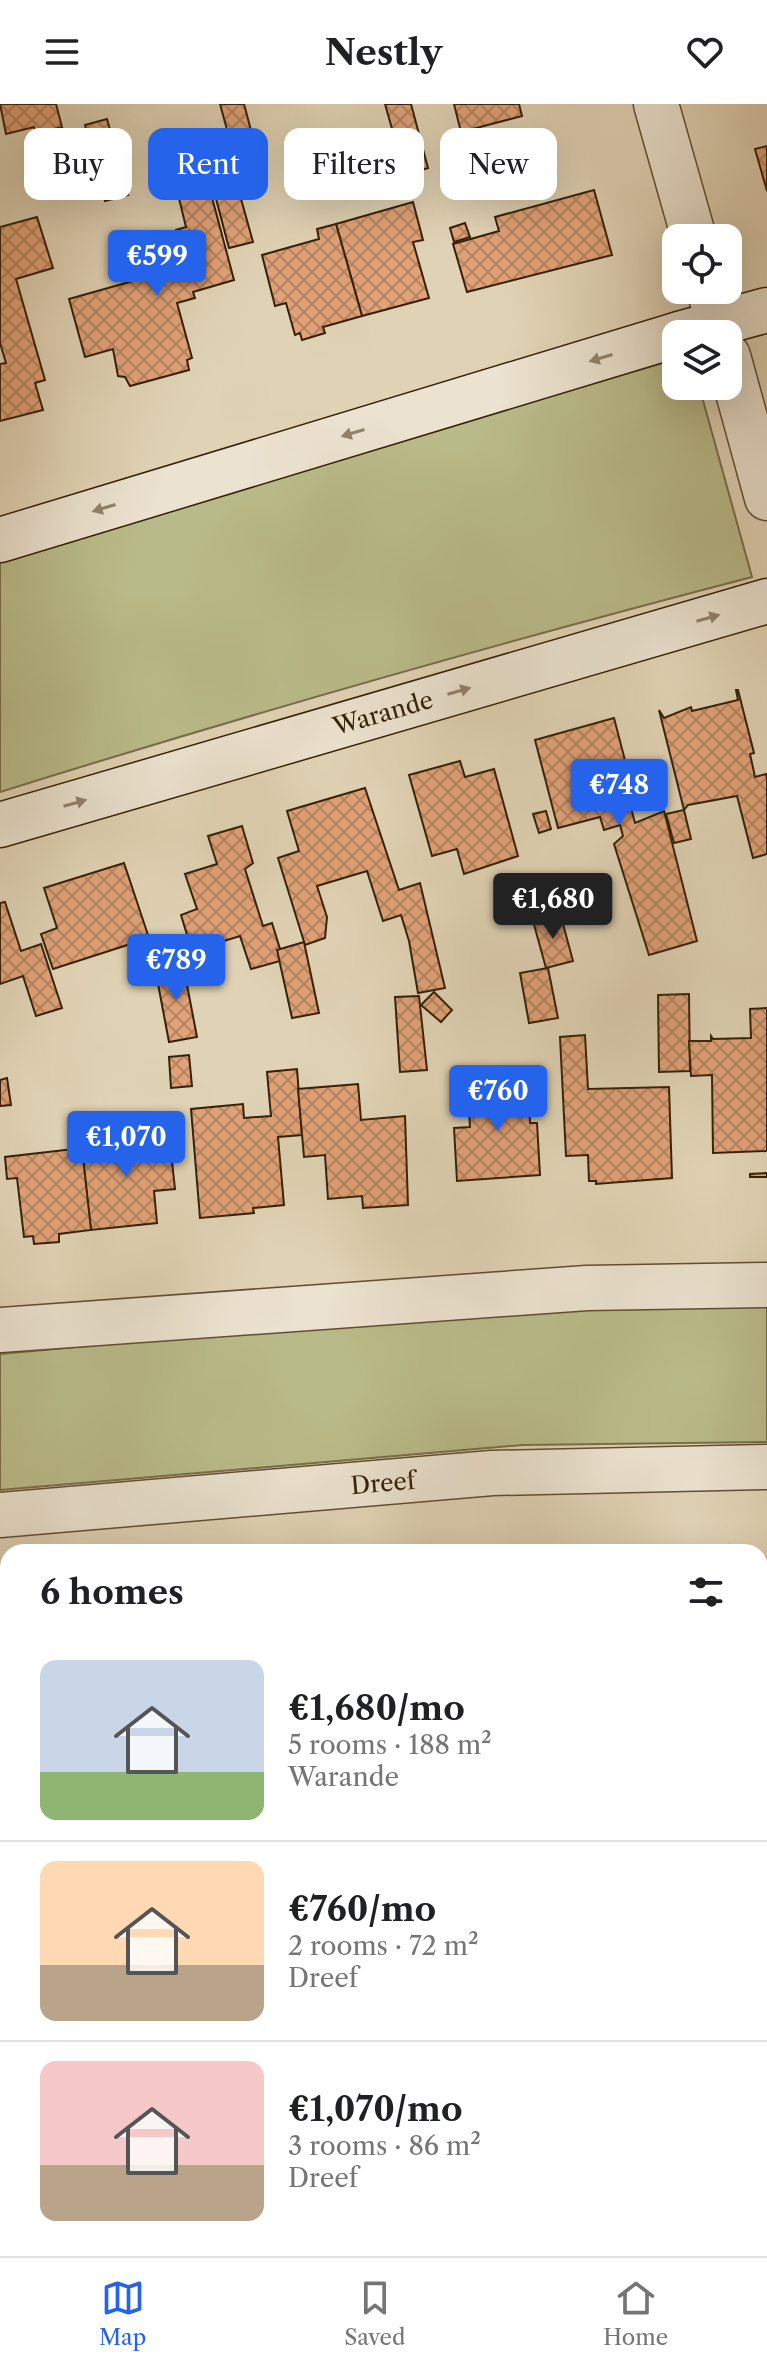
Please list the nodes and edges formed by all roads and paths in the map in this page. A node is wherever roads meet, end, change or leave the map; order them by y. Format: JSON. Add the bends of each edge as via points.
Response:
{"nodes":[{"id":1,"x":656,"y":104,"type":"edge"},
{"id":2,"x":690,"y":224,"type":"edge"},
{"id":3,"x":767,"y":310,"type":"edge"},
{"id":4,"x":735,"y":320,"type":"edge"},
{"id":5,"x":662,"y":342,"type":"edge"},
{"id":6,"x":732,"y":400,"type":"edge"},
{"id":7,"x":767,"y":498,"type":"edge"},
{"id":8,"x":0,"y":540,"type":"edge"},
{"id":9,"x":767,"y":601,"type":"edge"},
{"id":10,"x":0,"y":825,"type":"edge"},
{"id":11,"x":767,"y":1285,"type":"edge"},
{"id":12,"x":0,"y":1330,"type":"edge"},
{"id":13,"x":767,"y":1467,"type":"edge"},
{"id":14,"x":0,"y":1515,"type":"edge"}],
"edges":[{"from":1,"to":2,"type":"street"},
{"from":3,"to":4,"type":"street"},
{"from":5,"to":8,"type":"street","one_way":true},
{"from":6,"to":7,"type":"street"},
{"from":10,"to":9,"type":"street","name":"Warande","one_way":true},
{"from":11,"to":12,"type":"street","via":[[587,1288]]},
{"from":13,"to":14,"type":"street","name":"Dreef","via":[[492,1473]]}]}
